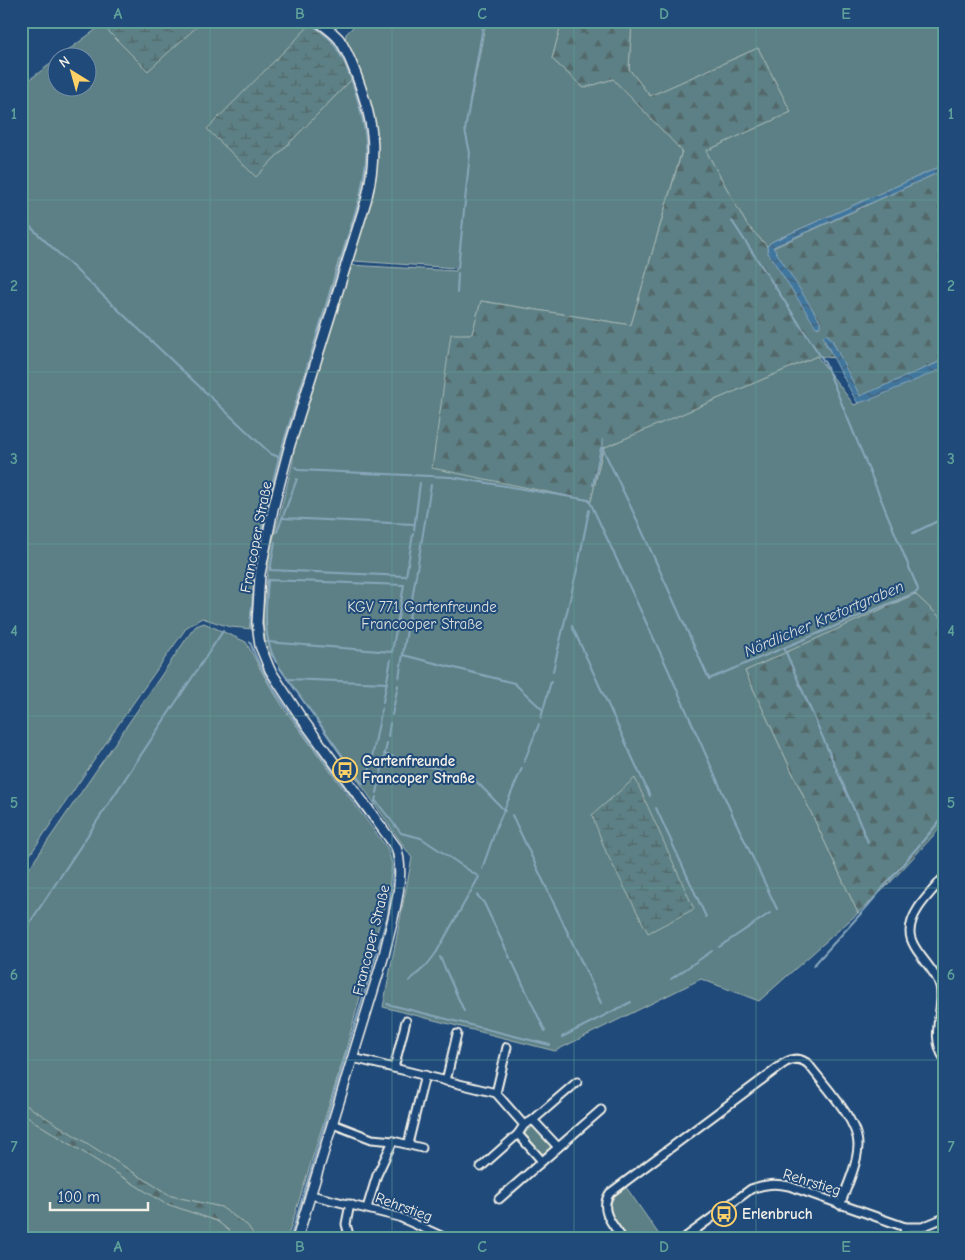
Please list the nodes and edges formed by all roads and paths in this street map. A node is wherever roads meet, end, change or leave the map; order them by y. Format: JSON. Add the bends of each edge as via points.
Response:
{"nodes":[{"id":1,"x":318,"y":21,"type":"edge"},
{"id":2,"x":944,"y":877,"type":"edge"},
{"id":3,"x":942,"y":983,"type":"edge"},
{"id":4,"x":406,"y":1021,"type":"dead end"},
{"id":5,"x":457,"y":1034,"type":"dead end"},
{"id":6,"x":507,"y":1047,"type":"dead end"},
{"id":7,"x":353,"y":1058,"type":"junction"},
{"id":8,"x":944,"y":1058,"type":"edge"},
{"id":9,"x":394,"y":1068,"type":"junction"},
{"id":10,"x":424,"y":1076,"type":"junction"},
{"id":11,"x":446,"y":1081,"type":"junction"},
{"id":12,"x":576,"y":1082,"type":"dead end"},
{"id":13,"x":496,"y":1093,"type":"junction"},
{"id":14,"x":600,"y":1110,"type":"dead end"},
{"id":15,"x":533,"y":1120,"type":"junction"},
{"id":16,"x":333,"y":1124,"type":"junction"},
{"id":17,"x":524,"y":1125,"type":"junction"},
{"id":18,"x":518,"y":1134,"type":"junction"},
{"id":19,"x":393,"y":1141,"type":"junction"},
{"id":20,"x":408,"y":1144,"type":"junction"},
{"id":21,"x":558,"y":1147,"type":"junction"},
{"id":22,"x":422,"y":1148,"type":"dead end"},
{"id":23,"x":542,"y":1161,"type":"junction"},
{"id":24,"x":481,"y":1167,"type":"dead end"},
{"id":25,"x":310,"y":1196,"type":"junction"},
{"id":26,"x":499,"y":1199,"type":"dead end"},
{"id":27,"x":350,"y":1204,"type":"junction"},
{"id":28,"x":840,"y":1205,"type":"junction"},
{"id":29,"x":367,"y":1208,"type":"junction"},
{"id":30,"x":944,"y":1218,"type":"edge"},
{"id":31,"x":905,"y":1227,"type":"junction"},
{"id":32,"x":297,"y":1239,"type":"edge"},
{"id":33,"x":350,"y":1239,"type":"edge"},
{"id":34,"x":448,"y":1239,"type":"edge"},
{"id":35,"x":623,"y":1239,"type":"edge"},
{"id":36,"x":683,"y":1239,"type":"edge"},
{"id":37,"x":903,"y":1239,"type":"edge"}],
"edges":[{"from":1,"to":7,"type":"main road","name":"Francoper Straße","via":[[339,39],[365,101],[373,136],[373,170],[273,509],[260,574],[256,623],[260,646],[270,670],[392,840],[399,855],[400,875],[393,917]]},
{"from":2,"to":3,"type":"street","via":[[912,917],[910,933],[914,944]]},
{"from":3,"to":8,"type":"street","via":[[937,1037]]},
{"from":4,"to":9,"type":"street"},
{"from":5,"to":11,"type":"street"},
{"from":6,"to":13,"type":"street"},
{"from":7,"to":9,"type":"street"},
{"from":7,"to":16,"type":"main road","name":"Francoper Straße"},
{"from":9,"to":10,"type":"street"},
{"from":10,"to":11,"type":"street"},
{"from":10,"to":20,"type":"street"},
{"from":11,"to":13,"type":"street"},
{"from":12,"to":15,"type":"street"},
{"from":13,"to":17,"type":"street"},
{"from":14,"to":21,"type":"street"},
{"from":15,"to":17,"type":"street"},
{"from":15,"to":21,"type":"street"},
{"from":16,"to":19,"type":"street","via":[[372,1139]]},
{"from":16,"to":25,"type":"main road","name":"Francoper Straße"},
{"from":17,"to":18,"type":"street"},
{"from":18,"to":23,"type":"street"},
{"from":18,"to":24,"type":"street"},
{"from":19,"to":20,"type":"street"},
{"from":19,"to":29,"type":"street","via":[[377,1175]]},
{"from":20,"to":22,"type":"street"},
{"from":21,"to":23,"type":"street"},
{"from":23,"to":26,"type":"street"},
{"from":25,"to":27,"type":"street","name":"Rehrstieg"},
{"from":25,"to":32,"type":"main road","name":"Francoper Straße"},
{"from":27,"to":29,"type":"street","name":"Rehrstieg"},
{"from":27,"to":33,"type":"street","via":[[346,1224]]},
{"from":28,"to":31,"type":"street","name":"Rehrstieg"},
{"from":28,"to":35,"type":"street","via":[[856,1160],[856,1130],[809,1065],[794,1059],[776,1069],[610,1193],[605,1204],[606,1214]]},
{"from":28,"to":36,"type":"street","name":"Rehrstieg","via":[[789,1186],[763,1184],[751,1189]]},
{"from":29,"to":34,"type":"street","name":"Rehrstieg","via":[[399,1217]]},
{"from":30,"to":31,"type":"street","name":"Rehrstieg","via":[[922,1227]]},
{"from":31,"to":37,"type":"street"}]}
